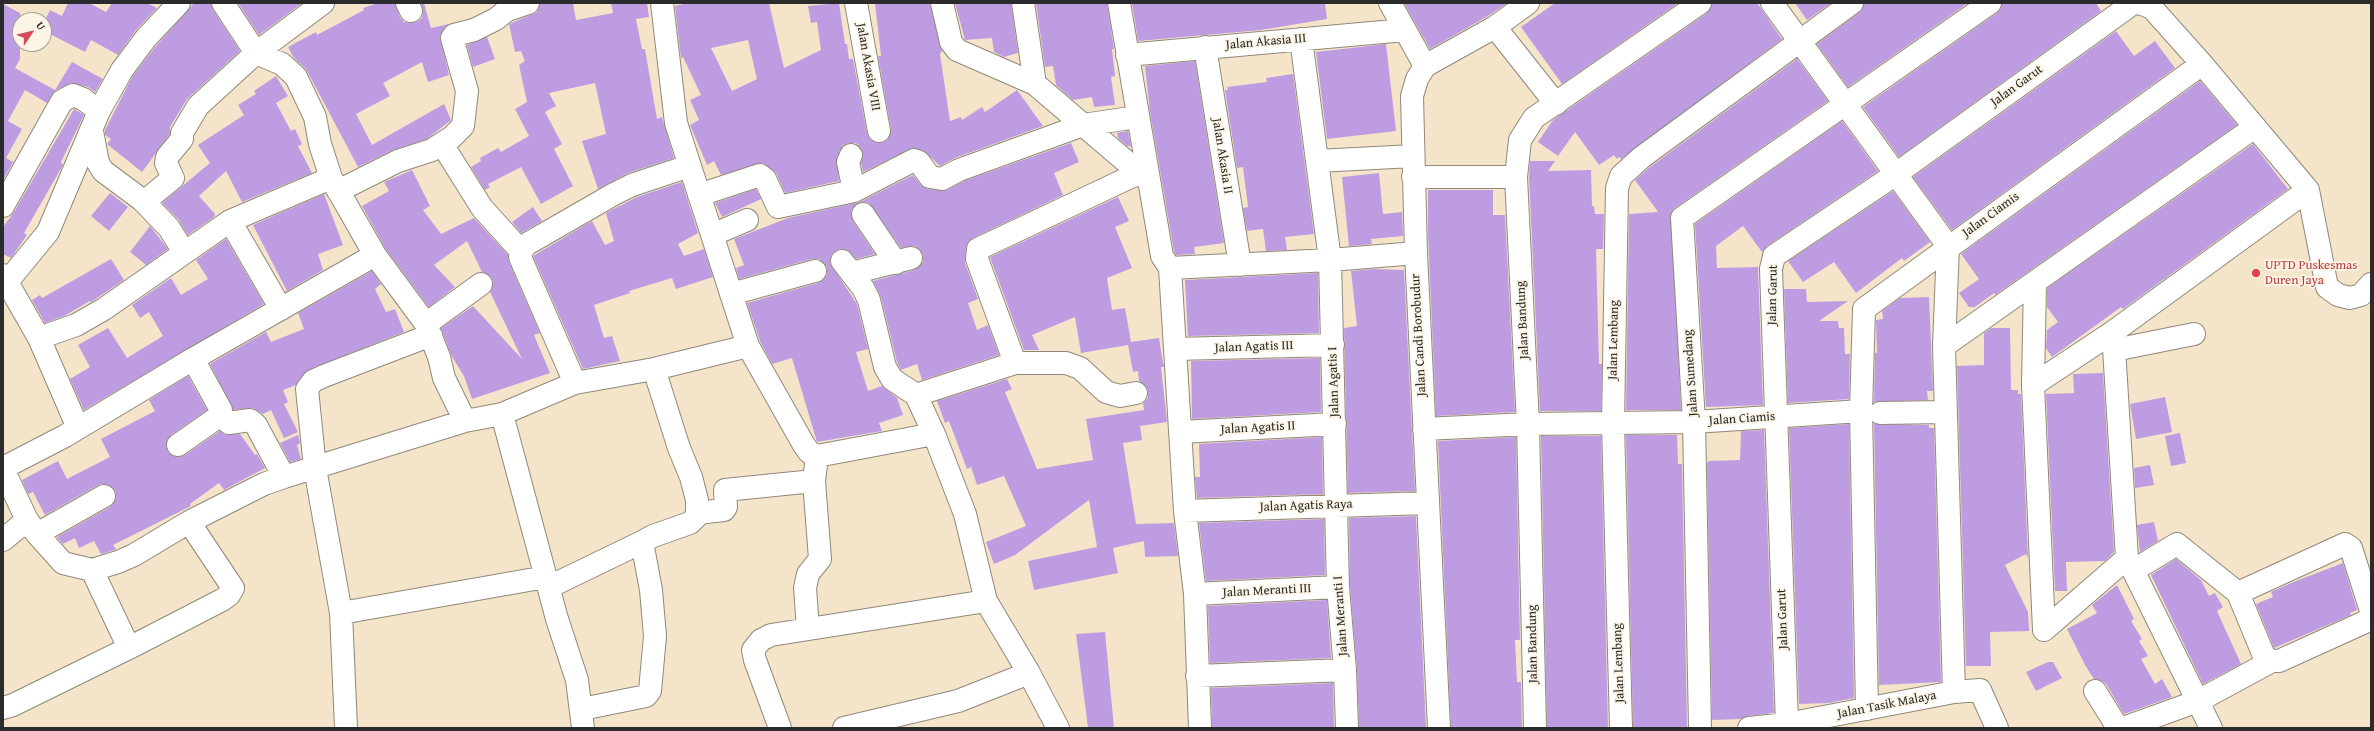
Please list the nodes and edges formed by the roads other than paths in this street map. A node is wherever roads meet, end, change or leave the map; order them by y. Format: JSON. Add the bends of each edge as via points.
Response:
{"nodes":[{"id":1,"x":179,"y":3,"type":"edge"},
{"id":2,"x":223,"y":3,"type":"edge"},
{"id":3,"x":323,"y":3,"type":"edge"},
{"id":4,"x":528,"y":3,"type":"edge"},
{"id":5,"x":662,"y":3,"type":"edge"},
{"id":6,"x":856,"y":3,"type":"edge"},
{"id":7,"x":942,"y":3,"type":"edge"},
{"id":8,"x":1023,"y":3,"type":"edge"},
{"id":9,"x":1119,"y":3,"type":"edge"},
{"id":10,"x":1390,"y":3,"type":"edge"},
{"id":11,"x":1528,"y":3,"type":"edge"},
{"id":12,"x":1700,"y":3,"type":"edge"},
{"id":13,"x":1772,"y":3,"type":"edge"},
{"id":14,"x":1852,"y":3,"type":"edge"},
{"id":15,"x":1990,"y":3,"type":"edge"},
{"id":16,"x":2132,"y":4,"type":"edge"},
{"id":17,"x":1495,"y":27,"type":"junction"},
{"id":18,"x":1405,"y":30,"type":"junction"},
{"id":19,"x":1301,"y":39,"type":"junction"},
{"id":20,"x":1800,"y":40,"type":"junction"},
{"id":21,"x":1204,"y":47,"type":"junction"},
{"id":22,"x":256,"y":54,"type":"junction"},
{"id":23,"x":1126,"y":55,"type":"junction"},
{"id":24,"x":2202,"y":64,"type":"junction"},
{"id":25,"x":1426,"y":66,"type":"junction"},
{"id":26,"x":1035,"y":84,"type":"junction"},
{"id":27,"x":1556,"y":104,"type":"junction"},
{"id":28,"x":1846,"y":104,"type":"junction"},
{"id":29,"x":1137,"y":117,"type":"junction"},
{"id":30,"x":95,"y":121,"type":"junction"},
{"id":31,"x":1083,"y":125,"type":"junction"},
{"id":32,"x":2255,"y":127,"type":"junction"},
{"id":33,"x":879,"y":131,"type":"dead end"},
{"id":34,"x":442,"y":144,"type":"junction"},
{"id":35,"x":851,"y":155,"type":"dead end"},
{"id":36,"x":1317,"y":161,"type":"junction"},
{"id":37,"x":690,"y":166,"type":"junction"},
{"id":38,"x":1413,"y":166,"type":"junction"},
{"id":39,"x":1896,"y":174,"type":"junction"},
{"id":40,"x":1144,"y":177,"type":"junction"},
{"id":41,"x":1516,"y":177,"type":"junction"},
{"id":42,"x":335,"y":185,"type":"junction"},
{"id":43,"x":2308,"y":190,"type":"junction"},
{"id":44,"x":854,"y":191,"type":"junction"},
{"id":45,"x":699,"y":195,"type":"junction"},
{"id":46,"x":144,"y":202,"type":"junction"},
{"id":47,"x":3,"y":206,"type":"edge"},
{"id":48,"x":863,"y":214,"type":"dead end"},
{"id":49,"x":230,"y":220,"type":"junction"},
{"id":50,"x":747,"y":220,"type":"dead end"},
{"id":51,"x":712,"y":235,"type":"junction"},
{"id":52,"x":1948,"y":246,"type":"junction"},
{"id":53,"x":522,"y":251,"type":"junction"},
{"id":54,"x":184,"y":252,"type":"junction"},
{"id":55,"x":1416,"y":253,"type":"junction"},
{"id":56,"x":375,"y":255,"type":"junction"},
{"id":57,"x":1330,"y":260,"type":"junction"},
{"id":58,"x":1240,"y":265,"type":"junction"},
{"id":59,"x":1170,"y":268,"type":"junction"},
{"id":60,"x":815,"y":271,"type":"dead end"},
{"id":61,"x":4,"y":281,"type":"edge"},
{"id":62,"x":2035,"y":282,"type":"junction"},
{"id":63,"x":481,"y":284,"type":"dead end"},
{"id":64,"x":2371,"y":284,"type":"edge"},
{"id":65,"x":731,"y":294,"type":"junction"},
{"id":66,"x":282,"y":309,"type":"junction"},
{"id":67,"x":429,"y":330,"type":"junction"},
{"id":68,"x":2194,"y":334,"type":"dead end"},
{"id":69,"x":39,"y":338,"type":"junction"},
{"id":70,"x":2113,"y":341,"type":"junction"},
{"id":71,"x":1332,"y":345,"type":"junction"},
{"id":72,"x":748,"y":346,"type":"junction"},
{"id":73,"x":1944,"y":346,"type":"junction"},
{"id":74,"x":1175,"y":349,"type":"junction"},
{"id":75,"x":193,"y":359,"type":"junction"},
{"id":76,"x":1015,"y":363,"type":"junction"},
{"id":77,"x":654,"y":369,"type":"junction"},
{"id":78,"x":575,"y":383,"type":"junction"},
{"id":79,"x":2033,"y":385,"type":"junction"},
{"id":80,"x":1136,"y":393,"type":"dead end"},
{"id":81,"x":916,"y":395,"type":"junction"},
{"id":82,"x":1870,"y":412,"type":"junction"},
{"id":83,"x":1946,"y":412,"type":"junction"},
{"id":84,"x":502,"y":414,"type":"junction"},
{"id":85,"x":221,"y":415,"type":"junction"},
{"id":86,"x":1775,"y":416,"type":"junction"},
{"id":87,"x":465,"y":421,"type":"junction"},
{"id":88,"x":1694,"y":422,"type":"junction"},
{"id":89,"x":1335,"y":424,"type":"junction"},
{"id":90,"x":1528,"y":424,"type":"junction"},
{"id":91,"x":1613,"y":424,"type":"junction"},
{"id":92,"x":78,"y":428,"type":"junction"},
{"id":93,"x":1424,"y":429,"type":"junction"},
{"id":94,"x":1180,"y":432,"type":"junction"},
{"id":95,"x":934,"y":434,"type":"junction"},
{"id":96,"x":178,"y":445,"type":"dead end"},
{"id":97,"x":816,"y":456,"type":"junction"},
{"id":98,"x":315,"y":468,"type":"junction"},
{"id":99,"x":3,"y":469,"type":"edge"},
{"id":100,"x":284,"y":477,"type":"junction"},
{"id":101,"x":814,"y":481,"type":"junction"},
{"id":102,"x":104,"y":496,"type":"dead end"},
{"id":103,"x":1427,"y":503,"type":"junction"},
{"id":104,"x":1337,"y":504,"type":"junction"},
{"id":105,"x":1185,"y":512,"type":"junction"},
{"id":106,"x":697,"y":513,"type":"junction"},
{"id":107,"x":189,"y":522,"type":"junction"},
{"id":108,"x":32,"y":527,"type":"junction"},
{"id":109,"x":3,"y":540,"type":"edge"},
{"id":110,"x":642,"y":542,"type":"junction"},
{"id":111,"x":2131,"y":564,"type":"junction"},
{"id":112,"x":92,"y":570,"type":"junction"},
{"id":113,"x":548,"y":582,"type":"junction"},
{"id":114,"x":1338,"y":587,"type":"junction"},
{"id":115,"x":2238,"y":593,"type":"junction"},
{"id":116,"x":1195,"y":594,"type":"junction"},
{"id":117,"x":986,"y":601,"type":"junction"},
{"id":118,"x":2371,"y":611,"type":"edge"},
{"id":119,"x":341,"y":613,"type":"junction"},
{"id":120,"x":2371,"y":616,"type":"edge"},
{"id":121,"x":808,"y":629,"type":"junction"},
{"id":122,"x":129,"y":648,"type":"junction"},
{"id":123,"x":2272,"y":661,"type":"junction"},
{"id":124,"x":1345,"y":670,"type":"junction"},
{"id":125,"x":1029,"y":673,"type":"junction"},
{"id":126,"x":1197,"y":676,"type":"junction"},
{"id":127,"x":2095,"y":691,"type":"dead end"},
{"id":128,"x":1954,"y":692,"type":"junction"},
{"id":129,"x":2198,"y":701,"type":"junction"},
{"id":130,"x":3,"y":708,"type":"edge"},
{"id":131,"x":1867,"y":709,"type":"junction"},
{"id":132,"x":582,"y":718,"type":"edge"},
{"id":133,"x":1787,"y":724,"type":"junction"},
{"id":134,"x":346,"y":728,"type":"edge"},
{"id":135,"x":780,"y":728,"type":"edge"},
{"id":136,"x":844,"y":728,"type":"edge"},
{"id":137,"x":1058,"y":728,"type":"edge"},
{"id":138,"x":1200,"y":728,"type":"edge"},
{"id":139,"x":1347,"y":728,"type":"edge"},
{"id":140,"x":1439,"y":728,"type":"edge"},
{"id":141,"x":1535,"y":728,"type":"edge"},
{"id":142,"x":1621,"y":728,"type":"edge"},
{"id":143,"x":1700,"y":728,"type":"edge"},
{"id":144,"x":1749,"y":728,"type":"edge"},
{"id":145,"x":1997,"y":728,"type":"edge"},
{"id":146,"x":2211,"y":728,"type":"edge"}],
"edges":[{"from":1,"to":30,"type":"street","via":[[146,38],[122,70]]},
{"from":2,"to":22,"type":"street"},
{"from":3,"to":22,"type":"street"},
{"from":4,"to":34,"type":"street","via":[[507,10],[496,19],[452,38],[467,91],[465,114],[463,126]]},
{"from":5,"to":37,"type":"street","via":[[676,123]]},
{"from":6,"to":33,"type":"street","name":"Jalan Akasia VIII"},
{"from":7,"to":26,"type":"street","via":[[950,42],[957,50]]},
{"from":8,"to":26,"type":"street"},
{"from":9,"to":23,"type":"street"},
{"from":10,"to":18,"type":"street"},
{"from":11,"to":17,"type":"street","name":"Jalan Candi Borobudur"},
{"from":12,"to":27,"type":"street","name":"Jalan Bandung"},
{"from":13,"to":20,"type":"street"},
{"from":14,"to":20,"type":"street","name":"Jalan Lembang"},
{"from":15,"to":28,"type":"street"},
{"from":16,"to":24,"type":"street","via":[[2140,3],[2152,8]]},
{"from":16,"to":39,"type":"street","name":"Jalan Garut"},
{"from":17,"to":25,"type":"street","name":"Jalan Candi Borobudur"},
{"from":17,"to":27,"type":"street"},
{"from":18,"to":19,"type":"street","name":"Jalan Akasia III"},
{"from":18,"to":25,"type":"street"},
{"from":19,"to":21,"type":"street","name":"Jalan Akasia III"},
{"from":19,"to":36,"type":"street","name":"Jalan Agatis I"},
{"from":20,"to":28,"type":"street"},
{"from":20,"to":91,"type":"street","name":"Jalan Lembang","via":[[1642,157],[1621,176],[1617,188]]},
{"from":21,"to":23,"type":"street","name":"Jalan Akasia III"},
{"from":21,"to":58,"type":"street","name":"Jalan Akasia II"},
{"from":22,"to":42,"type":"street","via":[[282,64],[296,77],[315,117],[320,144]]},
{"from":22,"to":46,"type":"street","via":[[198,106],[182,133],[182,139],[167,157],[166,163],[173,178]]},
{"from":23,"to":29,"type":"street"},
{"from":24,"to":32,"type":"street"},
{"from":24,"to":52,"type":"street","name":"Jalan Ciamis"},
{"from":25,"to":38,"type":"street","name":"Jalan Candi Borobudur","via":[[1417,79],[1412,96]]},
{"from":26,"to":31,"type":"street"},
{"from":27,"to":41,"type":"street","name":"Jalan Bandung","via":[[1534,118],[1520,140]]},
{"from":28,"to":39,"type":"street"},
{"from":28,"to":88,"type":"street","name":"Jalan Sumedang","via":[[1682,218]]},
{"from":29,"to":31,"type":"street"},
{"from":29,"to":40,"type":"street"},
{"from":30,"to":46,"type":"street","via":[[98,163],[103,171]]},
{"from":30,"to":47,"type":"street","via":[[83,99],[73,95],[62,101]]},
{"from":30,"to":61,"type":"street","via":[[48,232]]},
{"from":31,"to":40,"type":"street"},
{"from":31,"to":44,"type":"street","via":[[959,170],[942,179],[930,177],[919,162],[914,160]]},
{"from":32,"to":43,"type":"street"},
{"from":32,"to":62,"type":"street"},
{"from":34,"to":42,"type":"street","via":[[432,150]]},
{"from":34,"to":53,"type":"street","via":[[482,208]]},
{"from":35,"to":44,"type":"street","via":[[848,162]]},
{"from":36,"to":38,"type":"street"},
{"from":36,"to":57,"type":"street","name":"Jalan Agatis I"},
{"from":37,"to":45,"type":"street"},
{"from":37,"to":53,"type":"street","via":[[632,185],[614,194],[527,244]]},
{"from":38,"to":41,"type":"street"},
{"from":38,"to":55,"type":"street","name":"Jalan Candi Borobudur"},
{"from":39,"to":52,"type":"street"},
{"from":39,"to":86,"type":"street","name":"Jalan Garut","via":[[1774,256],[1771,262]]},
{"from":40,"to":59,"type":"street","via":[[1162,256]]},
{"from":40,"to":76,"type":"street","via":[[978,249],[977,259]]},
{"from":41,"to":90,"type":"street","name":"Jalan Bandung"},
{"from":42,"to":49,"type":"street"},
{"from":42,"to":56,"type":"street"},
{"from":43,"to":64,"type":"street","via":[[2327,287],[2338,295],[2350,298],[2361,295]]},
{"from":43,"to":70,"type":"street"},
{"from":44,"to":45,"type":"street","via":[[778,207],[766,179],[760,175]]},
{"from":45,"to":51,"type":"street"},
{"from":46,"to":54,"type":"street","via":[[169,228]]},
{"from":48,"to":81,"type":"street","via":[[903,260],[847,267],[869,300],[885,367],[892,379]]},
{"from":49,"to":54,"type":"street"},
{"from":49,"to":66,"type":"street"},
{"from":50,"to":51,"type":"street"},
{"from":51,"to":65,"type":"street"},
{"from":52,"to":73,"type":"street"},
{"from":52,"to":82,"type":"street","name":"Jalan Ciamis","via":[[1864,309]]},
{"from":53,"to":78,"type":"street","via":[[520,257]]},
{"from":54,"to":69,"type":"street","via":[[104,309],[76,325]]},
{"from":55,"to":57,"type":"street"},
{"from":55,"to":93,"type":"street","name":"Jalan Candi Borobudur"},
{"from":56,"to":66,"type":"street"},
{"from":56,"to":67,"type":"street"},
{"from":57,"to":58,"type":"street"},
{"from":57,"to":71,"type":"street","name":"Jalan Agatis I"},
{"from":58,"to":59,"type":"street"},
{"from":59,"to":74,"type":"street"},
{"from":60,"to":65,"type":"street"},
{"from":61,"to":69,"type":"street"},
{"from":62,"to":73,"type":"street"},
{"from":62,"to":79,"type":"street"},
{"from":63,"to":67,"type":"street"},
{"from":65,"to":72,"type":"street"},
{"from":66,"to":75,"type":"street"},
{"from":67,"to":87,"type":"street","via":[[444,378]]},
{"from":67,"to":98,"type":"street","via":[[309,385],[307,389]]},
{"from":68,"to":70,"type":"street"},
{"from":69,"to":92,"type":"street"},
{"from":70,"to":79,"type":"street"},
{"from":70,"to":111,"type":"street"},
{"from":71,"to":74,"type":"street","name":"Jalan Agatis III"},
{"from":71,"to":89,"type":"street","name":"Jalan Agatis I"},
{"from":72,"to":77,"type":"street"},
{"from":72,"to":97,"type":"street","via":[[804,445]]},
{"from":73,"to":83,"type":"street"},
{"from":74,"to":94,"type":"street"},
{"from":75,"to":85,"type":"street","via":[[221,410]]},
{"from":75,"to":92,"type":"street"},
{"from":76,"to":80,"type":"street","via":[[1066,363],[1080,368],[1106,392],[1120,396]]},
{"from":76,"to":81,"type":"street"},
{"from":77,"to":78,"type":"street"},
{"from":77,"to":106,"type":"street","via":[[691,477],[697,500]]},
{"from":78,"to":84,"type":"street"},
{"from":79,"to":111,"type":"street","via":[[2044,630]]},
{"from":81,"to":95,"type":"street"},
{"from":82,"to":83,"type":"street","name":"Jalan Ciamis"},
{"from":82,"to":86,"type":"street","name":"Jalan Ciamis"},
{"from":82,"to":131,"type":"street","name":"Jalan Ciamis"},
{"from":83,"to":128,"type":"street"},
{"from":84,"to":87,"type":"street"},
{"from":84,"to":113,"type":"street"},
{"from":85,"to":96,"type":"street"},
{"from":85,"to":100,"type":"street","via":[[229,423],[250,420],[256,426]]},
{"from":86,"to":88,"type":"street","name":"Jalan Ciamis"},
{"from":86,"to":133,"type":"street","name":"Jalan Garut"},
{"from":87,"to":98,"type":"street"},
{"from":88,"to":91,"type":"street","name":"Jalan Ciamis"},
{"from":88,"to":143,"type":"street","name":"Jalan Sumedang"},
{"from":89,"to":94,"type":"street","name":"Jalan Agatis II"},
{"from":89,"to":104,"type":"street","name":"Jalan Agatis I"},
{"from":90,"to":91,"type":"street","name":"Jalan Ciamis"},
{"from":90,"to":93,"type":"street","name":"Jalan Ciamis"},
{"from":90,"to":141,"type":"street","name":"Jalan Bandung"},
{"from":91,"to":142,"type":"street","name":"Jalan Lembang"},
{"from":92,"to":99,"type":"street"},
{"from":93,"to":103,"type":"street","name":"Jalan Candi Borobudur"},
{"from":94,"to":105,"type":"street"},
{"from":95,"to":97,"type":"street"},
{"from":95,"to":117,"type":"street","via":[[965,514]]},
{"from":97,"to":101,"type":"street"},
{"from":98,"to":100,"type":"street"},
{"from":98,"to":119,"type":"street"},
{"from":99,"to":108,"type":"street"},
{"from":100,"to":107,"type":"street","via":[[264,484]]},
{"from":101,"to":106,"type":"street","via":[[725,490],[724,510]]},
{"from":101,"to":121,"type":"street","via":[[820,559],[808,574],[805,588]]},
{"from":102,"to":108,"type":"street"},
{"from":103,"to":104,"type":"street","name":"Jalan Agatis Raya"},
{"from":103,"to":140,"type":"street","name":"Jalan Candi Borobudur"},
{"from":104,"to":105,"type":"street","name":"Jalan Agatis Raya"},
{"from":104,"to":114,"type":"street","name":"Jalan Meranti I"},
{"from":105,"to":116,"type":"street"},
{"from":106,"to":110,"type":"street","via":[[690,523]]},
{"from":107,"to":112,"type":"street","via":[[134,555]]},
{"from":107,"to":122,"type":"street","via":[[233,588],[222,600]]},
{"from":108,"to":109,"type":"street"},
{"from":108,"to":112,"type":"street","via":[[63,563]]},
{"from":110,"to":113,"type":"street"},
{"from":110,"to":132,"type":"street","via":[[651,590],[655,636],[650,691],[646,696]]},
{"from":111,"to":115,"type":"street","via":[[2177,544]]},
{"from":111,"to":129,"type":"street"},
{"from":112,"to":122,"type":"street"},
{"from":113,"to":119,"type":"street"},
{"from":113,"to":132,"type":"street","via":[[573,666]]},
{"from":114,"to":116,"type":"street","name":"Jalan Meranti III"},
{"from":114,"to":124,"type":"street","name":"Jalan Meranti I"},
{"from":115,"to":118,"type":"street","via":[[2345,544],[2351,548]]},
{"from":115,"to":123,"type":"street","via":[[2264,656]]},
{"from":116,"to":126,"type":"street"},
{"from":117,"to":121,"type":"street"},
{"from":117,"to":125,"type":"street"},
{"from":119,"to":134,"type":"street"},
{"from":120,"to":123,"type":"street","via":[[2365,622],[2287,658]]},
{"from":121,"to":135,"type":"street","via":[[771,635],[761,640],[753,650],[754,660]]},
{"from":122,"to":130,"type":"street"},
{"from":123,"to":129,"type":"street"},
{"from":124,"to":126,"type":"street"},
{"from":124,"to":139,"type":"street","name":"Jalan Meranti I"},
{"from":125,"to":136,"type":"street","via":[[958,701]]},
{"from":125,"to":137,"type":"street"},
{"from":126,"to":138,"type":"street"},
{"from":127,"to":129,"type":"street","via":[[2115,723],[2126,727]]},
{"from":128,"to":131,"type":"street","name":"Jalan Tasik Malaya"},
{"from":128,"to":145,"type":"street","name":"Jalan Tasik Malaya","via":[[1980,690]]},
{"from":129,"to":146,"type":"street"},
{"from":131,"to":133,"type":"street","name":"Jalan Tasik Malaya"},
{"from":133,"to":144,"type":"street","name":"Jalan Tasik Malaya"}]}
